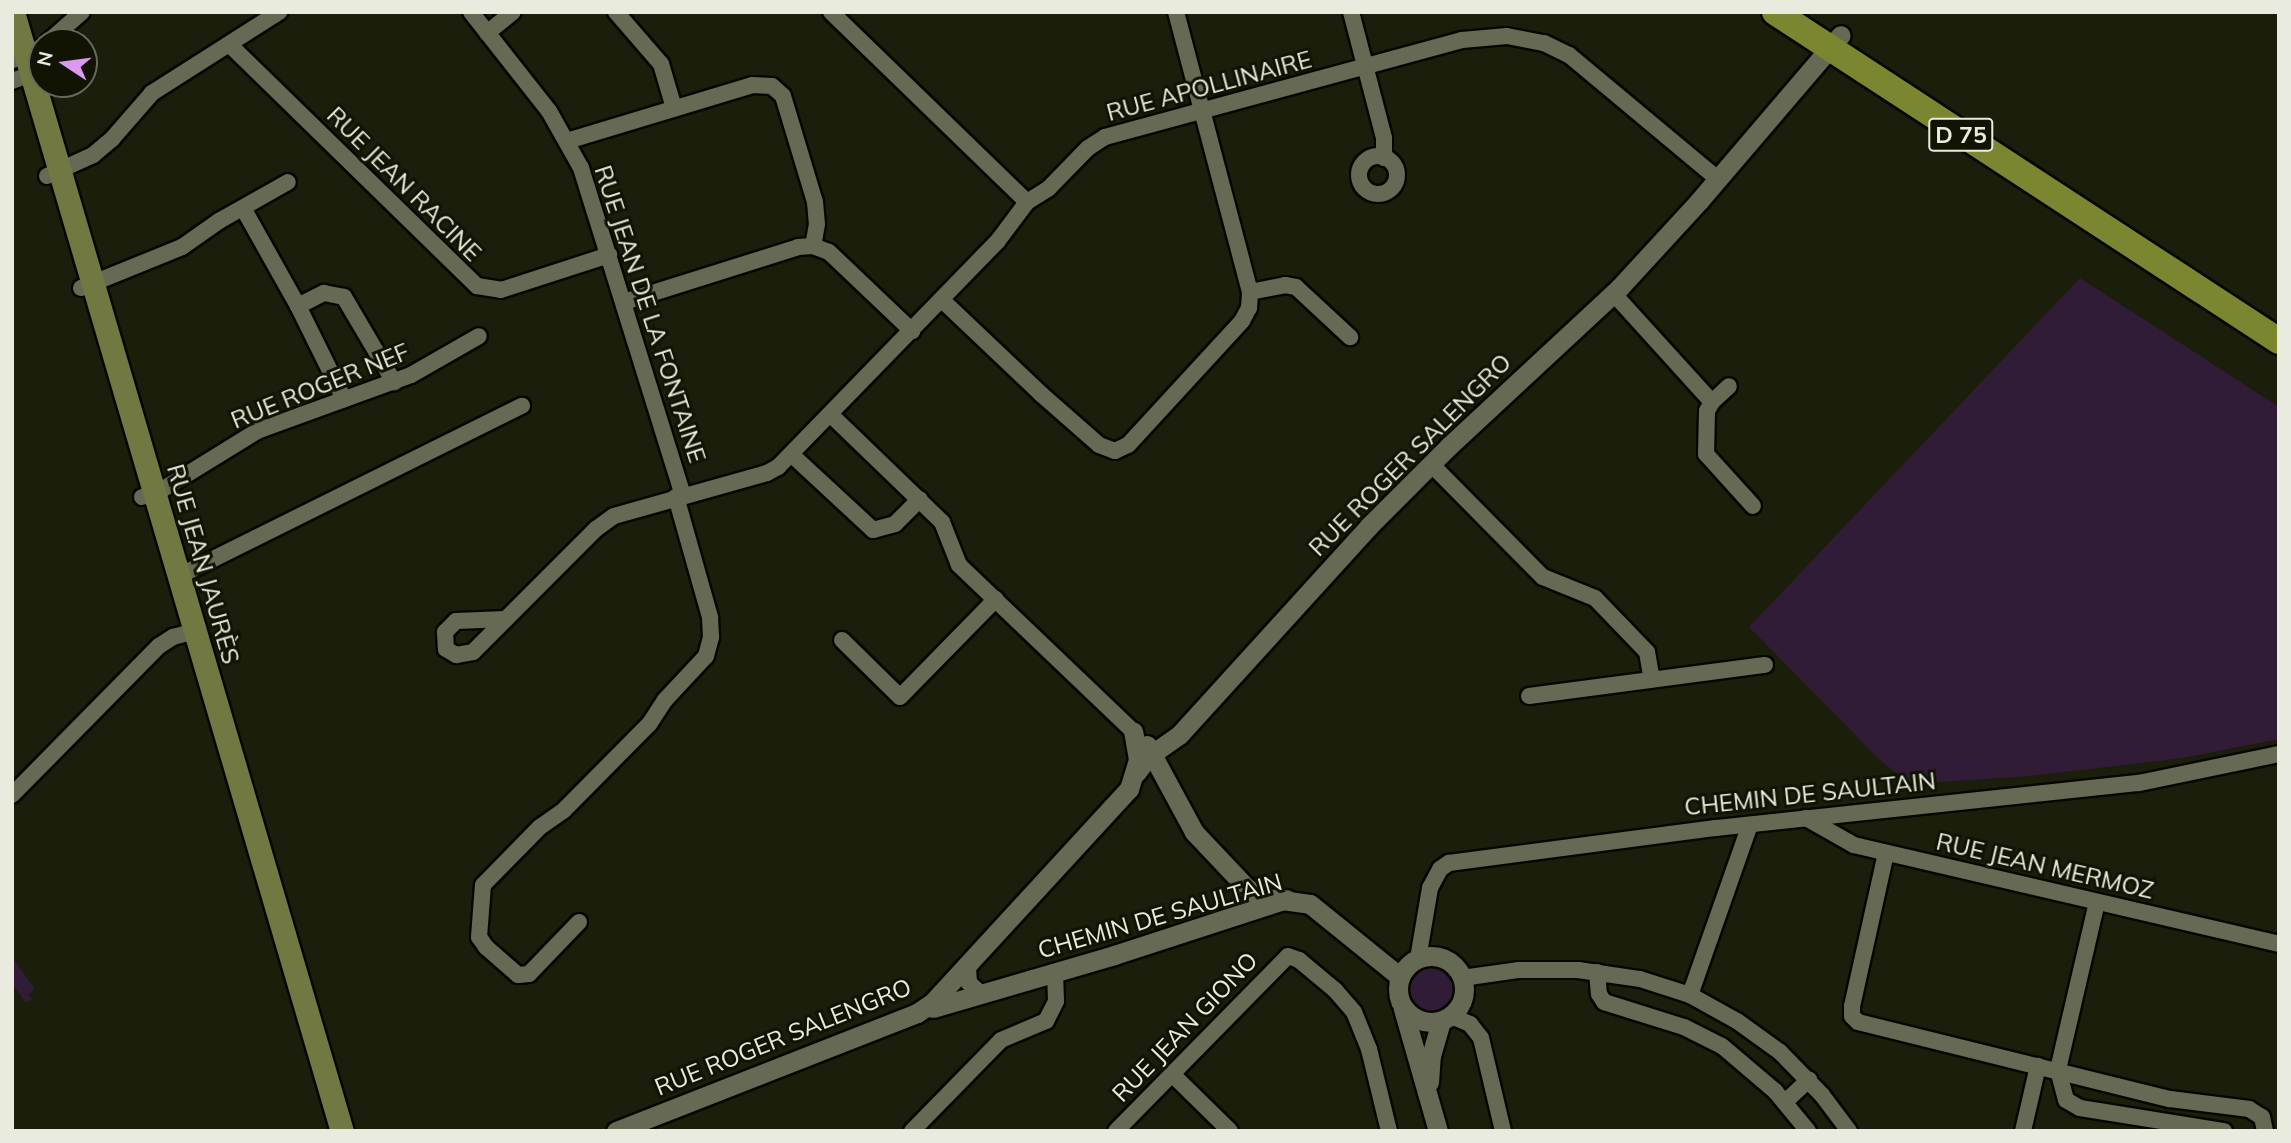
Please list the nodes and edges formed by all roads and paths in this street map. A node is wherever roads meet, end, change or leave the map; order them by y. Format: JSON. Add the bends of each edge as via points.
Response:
{"nodes":[{"id":1,"x":13,"y":12,"type":"edge"},
{"id":2,"x":82,"y":12,"type":"edge"},
{"id":3,"x":279,"y":12,"type":"edge"},
{"id":4,"x":471,"y":12,"type":"edge"},
{"id":5,"x":513,"y":12,"type":"edge"},
{"id":6,"x":616,"y":12,"type":"edge"},
{"id":7,"x":831,"y":12,"type":"edge"},
{"id":8,"x":1175,"y":12,"type":"edge"},
{"id":9,"x":1351,"y":12,"type":"edge"},
{"id":10,"x":1775,"y":12,"type":"edge"},
{"id":11,"x":1805,"y":12,"type":"edge"},
{"id":12,"x":64,"y":28,"type":"edge"},
{"id":13,"x":487,"y":33,"type":"junction"},
{"id":14,"x":1835,"y":42,"type":"junction"},
{"id":15,"x":231,"y":46,"type":"junction"},
{"id":16,"x":22,"y":65,"type":"edge"},
{"id":17,"x":1365,"y":68,"type":"junction"},
{"id":18,"x":674,"y":108,"type":"junction"},
{"id":19,"x":1202,"y":110,"type":"junction"},
{"id":20,"x":567,"y":141,"type":"junction"},
{"id":21,"x":1384,"y":158,"type":"dead end"},
{"id":22,"x":54,"y":174,"type":"junction"},
{"id":23,"x":1718,"y":178,"type":"junction"},
{"id":24,"x":288,"y":182,"type":"dead end"},
{"id":25,"x":1027,"y":202,"type":"junction"},
{"id":26,"x":243,"y":208,"type":"junction"},
{"id":27,"x":813,"y":246,"type":"junction"},
{"id":28,"x":609,"y":255,"type":"junction"},
{"id":29,"x":87,"y":286,"type":"junction"},
{"id":30,"x":1250,"y":292,"type":"junction"},
{"id":31,"x":1613,"y":293,"type":"junction"},
{"id":32,"x":942,"y":300,"type":"junction"},
{"id":33,"x":624,"y":302,"type":"junction"},
{"id":34,"x":298,"y":306,"type":"junction"},
{"id":35,"x":912,"y":331,"type":"junction"},
{"id":36,"x":479,"y":336,"type":"dead end"},
{"id":37,"x":1350,"y":337,"type":"dead end"},
{"id":38,"x":2279,"y":341,"type":"edge"},
{"id":39,"x":394,"y":382,"type":"junction"},
{"id":40,"x":1729,"y":386,"type":"dead end"},
{"id":41,"x":344,"y":399,"type":"junction"},
{"id":42,"x":1712,"y":402,"type":"junction"},
{"id":43,"x":522,"y":406,"type":"dead end"},
{"id":44,"x":830,"y":414,"type":"junction"},
{"id":45,"x":791,"y":454,"type":"junction"},
{"id":46,"x":1431,"y":464,"type":"junction"},
{"id":47,"x":148,"y":495,"type":"junction"},
{"id":48,"x":680,"y":496,"type":"junction"},
{"id":49,"x":920,"y":499,"type":"junction"},
{"id":50,"x":1753,"y":506,"type":"dead end"},
{"id":51,"x":179,"y":576,"type":"junction"},
{"id":52,"x":996,"y":599,"type":"junction"},
{"id":53,"x":506,"y":619,"type":"dead end"},
{"id":54,"x":189,"y":633,"type":"junction"},
{"id":55,"x":842,"y":640,"type":"dead end"},
{"id":56,"x":1765,"y":665,"type":"dead end"},
{"id":57,"x":1652,"y":680,"type":"junction"},
{"id":58,"x":1529,"y":696,"type":"dead end"},
{"id":59,"x":1133,"y":731,"type":"junction"},
{"id":60,"x":1153,"y":753,"type":"junction"},
{"id":61,"x":2279,"y":754,"type":"edge"},
{"id":62,"x":1133,"y":781,"type":"junction"},
{"id":63,"x":12,"y":794,"type":"edge"},
{"id":64,"x":1175,"y":799,"type":"junction"},
{"id":65,"x":1807,"y":818,"type":"junction"},
{"id":66,"x":1750,"y":825,"type":"junction"},
{"id":67,"x":1886,"y":853,"type":"junction"},
{"id":68,"x":1247,"y":888,"type":"junction"},
{"id":69,"x":1286,"y":900,"type":"junction"},
{"id":70,"x":2097,"y":902,"type":"junction"},
{"id":71,"x":1238,"y":914,"type":"junction"},
{"id":72,"x":579,"y":922,"type":"dead end"},
{"id":73,"x":2279,"y":944,"type":"edge"},
{"id":74,"x":1418,"y":958,"type":"junction"},
{"id":75,"x":968,"y":968,"type":"junction"},
{"id":76,"x":1597,"y":972,"type":"junction"},
{"id":77,"x":1055,"y":973,"type":"junction"},
{"id":78,"x":1400,"y":977,"type":"junction"},
{"id":79,"x":1462,"y":978,"type":"junction"},
{"id":80,"x":980,"y":993,"type":"junction"},
{"id":81,"x":1690,"y":995,"type":"junction"},
{"id":82,"x":1403,"y":1007,"type":"junction"},
{"id":83,"x":917,"y":1013,"type":"junction"},
{"id":84,"x":1446,"y":1018,"type":"junction"},
{"id":85,"x":2038,"y":1066,"type":"junction"},
{"id":86,"x":2058,"y":1070,"type":"junction"},
{"id":87,"x":1172,"y":1074,"type":"junction"},
{"id":88,"x":1810,"y":1080,"type":"junction"},
{"id":89,"x":1429,"y":1094,"type":"junction"},
{"id":90,"x":1785,"y":1102,"type":"junction"},
{"id":91,"x":328,"y":1131,"type":"edge"},
{"id":92,"x":342,"y":1131,"type":"edge"},
{"id":93,"x":616,"y":1131,"type":"edge"},
{"id":94,"x":912,"y":1131,"type":"edge"},
{"id":95,"x":1116,"y":1131,"type":"edge"},
{"id":96,"x":1230,"y":1131,"type":"edge"},
{"id":97,"x":1389,"y":1131,"type":"edge"},
{"id":98,"x":1438,"y":1131,"type":"edge"},
{"id":99,"x":1503,"y":1131,"type":"edge"},
{"id":100,"x":1808,"y":1131,"type":"edge"},
{"id":101,"x":1849,"y":1131,"type":"edge"},
{"id":102,"x":2023,"y":1131,"type":"edge"},
{"id":103,"x":2224,"y":1131,"type":"edge"},
{"id":104,"x":2265,"y":1131,"type":"edge"}],
"edges":[{"from":1,"to":16,"type":"main road","name":"RUE JEAN JAURÈS"},
{"from":2,"to":12,"type":"street"},
{"from":3,"to":15,"type":"street"},
{"from":4,"to":13,"type":"street","name":"RUE JEAN DE LA FONTAINE"},
{"from":5,"to":13,"type":"street"},
{"from":6,"to":18,"type":"street","via":[[662,64]]},
{"from":7,"to":25,"type":"street"},
{"from":8,"to":19,"type":"street"},
{"from":9,"to":17,"type":"street"},
{"from":10,"to":14,"type":"main road","number":"D 75"},
{"from":11,"to":14,"type":"main road","number":"D 75"},
{"from":13,"to":20,"type":"street","name":"RUE JEAN DE LA FONTAINE"},
{"from":14,"to":23,"type":"street","name":"RUE ROGER SALENGRO"},
{"from":14,"to":38,"type":"main road","number":"D 75","via":[[2092,222]]},
{"from":15,"to":22,"type":"street","via":[[152,93],[107,145]]},
{"from":15,"to":28,"type":"street","name":"RUE JEAN RACINE","via":[[477,286],[501,290]]},
{"from":16,"to":22,"type":"main road","name":"RUE JEAN JAURÈS"},
{"from":17,"to":19,"type":"street","name":"RUE APOLLINAIRE"},
{"from":17,"to":21,"type":"street","via":[[1384,138]]},
{"from":17,"to":23,"type":"street","name":"RUE APOLLINAIRE","via":[[1489,36],[1544,43],[1569,55]]},
{"from":18,"to":20,"type":"street"},
{"from":18,"to":27,"type":"street","via":[[758,83],[781,92],[815,202]]},
{"from":19,"to":25,"type":"street","name":"RUE APOLLINAIRE","via":[[1099,140],[1048,189]]},
{"from":19,"to":30,"type":"street"},
{"from":20,"to":28,"type":"street","name":"RUE JEAN DE LA FONTAINE","via":[[589,188]]},
{"from":22,"to":29,"type":"main road","name":"RUE JEAN JAURÈS"},
{"from":23,"to":31,"type":"street","name":"RUE ROGER SALENGRO"},
{"from":24,"to":26,"type":"street"},
{"from":25,"to":32,"type":"street","name":"RUE APOLLINAIRE","via":[[1009,229]]},
{"from":26,"to":29,"type":"street","via":[[182,247]]},
{"from":26,"to":34,"type":"street"},
{"from":27,"to":33,"type":"street"},
{"from":27,"to":35,"type":"street","via":[[829,252]]},
{"from":28,"to":33,"type":"street","name":"RUE JEAN DE LA FONTAINE"},
{"from":29,"to":47,"type":"main road","name":"RUE JEAN JAURÈS"},
{"from":30,"to":32,"type":"street","via":[[1242,321],[1128,445],[1115,452],[1099,445]]},
{"from":30,"to":37,"type":"street","via":[[1296,287]]},
{"from":31,"to":42,"type":"street"},
{"from":31,"to":46,"type":"street","name":"RUE ROGER SALENGRO"},
{"from":32,"to":35,"type":"street","name":"RUE APOLLINAIRE"},
{"from":33,"to":48,"type":"street","name":"RUE JEAN DE LA FONTAINE"},
{"from":34,"to":39,"type":"street","via":[[324,293],[344,297]]},
{"from":34,"to":41,"type":"street"},
{"from":35,"to":44,"type":"street","name":"RUE APOLLINAIRE"},
{"from":36,"to":39,"type":"street","name":"RUE ROGER NEF"},
{"from":39,"to":41,"type":"street","name":"RUE ROGER NEF"},
{"from":40,"to":42,"type":"street"},
{"from":41,"to":47,"type":"street","name":"RUE ROGER NEF","via":[[257,431]]},
{"from":42,"to":50,"type":"street","via":[[1707,411],[1707,457]]},
{"from":43,"to":51,"type":"street"},
{"from":44,"to":45,"type":"street","name":"RUE APOLLINAIRE"},
{"from":44,"to":49,"type":"street"},
{"from":45,"to":48,"type":"street","name":"RUE APOLLINAIRE","via":[[767,473]]},
{"from":45,"to":49,"type":"street","via":[[873,530],[895,524]]},
{"from":46,"to":57,"type":"street","via":[[1543,577],[1595,598],[1647,652]]},
{"from":46,"to":60,"type":"street","name":"RUE ROGER SALENGRO","via":[[1180,735]]},
{"from":47,"to":51,"type":"main road","name":"RUE JEAN JAURÈS"},
{"from":47,"to":54,"type":"main road","name":"RUE JEAN JAURÈS"},
{"from":48,"to":53,"type":"street","name":"RUE APOLLINAIRE","via":[[608,519]]},
{"from":48,"to":72,"type":"street","name":"RUE JEAN DE LA FONTAINE","via":[[710,617],[706,656],[650,723],[483,885],[480,937],[518,975],[529,974]]},
{"from":49,"to":52,"type":"street","via":[[946,527],[960,565]]},
{"from":51,"to":54,"type":"main road","name":"RUE JEAN JAURÈS"},
{"from":52,"to":55,"type":"street","via":[[900,697]]},
{"from":52,"to":59,"type":"street"},
{"from":54,"to":63,"type":"street","via":[[159,646]]},
{"from":54,"to":91,"type":"main road","name":"RUE JEAN JAURÈS"},
{"from":54,"to":92,"type":"main road","name":"RUE JEAN JAURÈS"},
{"from":56,"to":57,"type":"street"},
{"from":57,"to":58,"type":"street"},
{"from":59,"to":60,"type":"street"},
{"from":59,"to":62,"type":"street","via":[[1138,750]]},
{"from":60,"to":62,"type":"street","name":"RUE ROGER SALENGRO"},
{"from":60,"to":64,"type":"street"},
{"from":61,"to":65,"type":"street","name":"CHEMIN DE SAULTAIN","via":[[2139,783]]},
{"from":62,"to":64,"type":"street","via":[[1158,787]]},
{"from":62,"to":75,"type":"street","name":"RUE ROGER SALENGRO"},
{"from":64,"to":68,"type":"street","via":[[1194,832]]},
{"from":65,"to":66,"type":"street","name":"CHEMIN DE SAULTAIN"},
{"from":65,"to":67,"type":"street","name":"RUE JEAN MERMOZ","via":[[1841,841]]},
{"from":66,"to":74,"type":"street","name":"CHEMIN DE SAULTAIN","via":[[1449,863],[1440,869],[1430,888]]},
{"from":66,"to":81,"type":"street"},
{"from":67,"to":70,"type":"street","name":"RUE JEAN MERMOZ"},
{"from":67,"to":85,"type":"street","via":[[1852,1006],[1854,1019]]},
{"from":68,"to":69,"type":"street","via":[[1261,897]]},
{"from":68,"to":71,"type":"street","via":[[1248,903]]},
{"from":69,"to":71,"type":"street","name":"CHEMIN DE SAULTAIN"},
{"from":69,"to":78,"type":"street","name":"CHEMIN DE SAULTAIN","via":[[1304,901],[1317,908]]},
{"from":70,"to":73,"type":"street","name":"RUE JEAN MERMOZ"},
{"from":70,"to":86,"type":"street"},
{"from":71,"to":77,"type":"street","name":"CHEMIN DE SAULTAIN"},
{"from":74,"to":78,"type":"street"},
{"from":74,"to":79,"type":"street","via":[[1446,960]]},
{"from":75,"to":80,"type":"street","via":[[969,983]]},
{"from":75,"to":83,"type":"street","name":"RUE ROGER SALENGRO"},
{"from":76,"to":79,"type":"street","via":[[1519,970]]},
{"from":76,"to":81,"type":"street","via":[[1640,979]]},
{"from":76,"to":90,"type":"street","via":[[1598,994],[1604,1002],[1704,1036]]},
{"from":77,"to":80,"type":"street","name":"CHEMIN DE SAULTAIN"},
{"from":77,"to":94,"type":"street","via":[[1056,1001],[1046,1021],[1001,1040]]},
{"from":78,"to":82,"type":"street","via":[[1398,997]]},
{"from":79,"to":84,"type":"street","via":[[1463,999]]},
{"from":80,"to":83,"type":"street","name":"CHEMIN DE SAULTAIN"},
{"from":81,"to":88,"type":"street","via":[[1737,1021]]},
{"from":82,"to":84,"type":"street","via":[[1420,1021]]},
{"from":82,"to":89,"type":"street"},
{"from":83,"to":93,"type":"street","name":"RUE ROGER SALENGRO"},
{"from":84,"to":89,"type":"street","via":[[1431,1056]]},
{"from":84,"to":99,"type":"street","via":[[1470,1024],[1481,1038]]},
{"from":85,"to":86,"type":"street"},
{"from":85,"to":102,"type":"street"},
{"from":86,"to":103,"type":"street","via":[[2065,1096],[2075,1106]]},
{"from":86,"to":104,"type":"street","via":[[2170,1099],[2249,1109],[2262,1116]]},
{"from":87,"to":95,"type":"street","name":"RUE JEAN GIONO"},
{"from":87,"to":96,"type":"street"},
{"from":87,"to":97,"type":"street","name":"RUE JEAN GIONO","via":[[1288,956],[1335,990],[1354,1012],[1369,1049]]},
{"from":88,"to":90,"type":"street"},
{"from":88,"to":101,"type":"street"},
{"from":89,"to":98,"type":"street"},
{"from":90,"to":100,"type":"street"}]}
